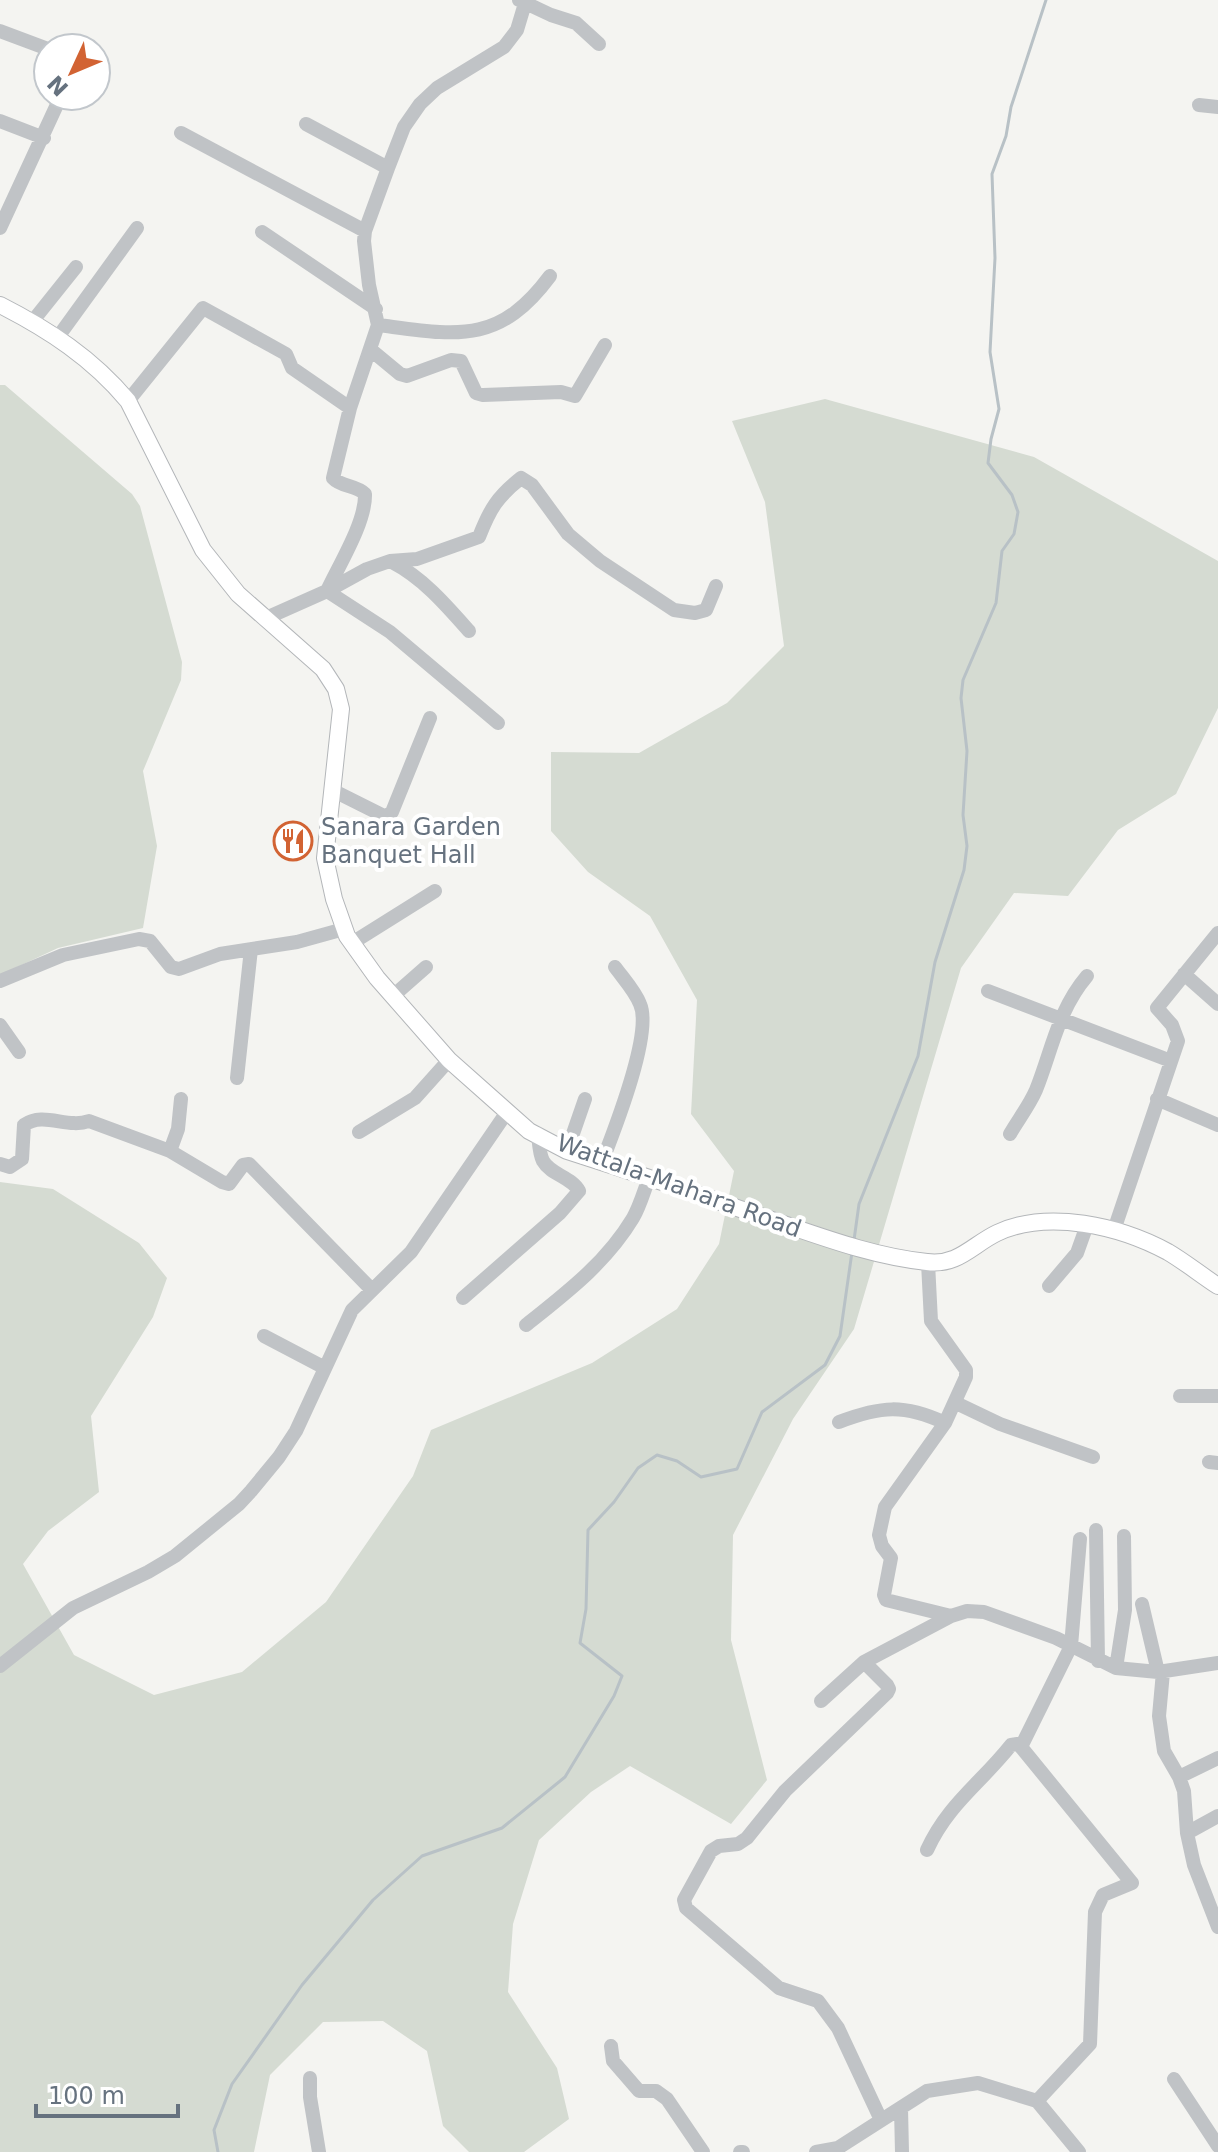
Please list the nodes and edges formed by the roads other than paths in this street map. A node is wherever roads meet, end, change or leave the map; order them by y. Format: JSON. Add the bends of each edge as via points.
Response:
{"nodes":[{"id":1,"x":524,"y":0,"type":"edge"},
{"id":2,"x":0,"y":31,"type":"edge"},
{"id":3,"x":32,"y":43,"type":"edge"},
{"id":4,"x":599,"y":44,"type":"dead end"},
{"id":5,"x":1199,"y":105,"type":"dead end"},
{"id":6,"x":1218,"y":107,"type":"edge"},
{"id":7,"x":55,"y":112,"type":"edge"},
{"id":8,"x":0,"y":121,"type":"edge"},
{"id":9,"x":306,"y":124,"type":"dead end"},
{"id":10,"x":181,"y":133,"type":"dead end"},
{"id":11,"x":44,"y":138,"type":"junction"},
{"id":12,"x":388,"y":168,"type":"junction"},
{"id":13,"x":0,"y":228,"type":"edge"},
{"id":14,"x":137,"y":228,"type":"dead end"},
{"id":15,"x":365,"y":231,"type":"junction"},
{"id":16,"x":262,"y":232,"type":"dead end"},
{"id":17,"x":76,"y":267,"type":"dead end"},
{"id":18,"x":550,"y":276,"type":"dead end"},
{"id":19,"x":0,"y":305,"type":"edge"},
{"id":20,"x":376,"y":309,"type":"junction"},
{"id":21,"x":32,"y":322,"type":"junction"},
{"id":22,"x":378,"y":325,"type":"junction"},
{"id":23,"x":58,"y":337,"type":"junction"},
{"id":24,"x":605,"y":345,"type":"dead end"},
{"id":25,"x":371,"y":350,"type":"junction"},
{"id":26,"x":128,"y":401,"type":"junction"},
{"id":27,"x":350,"y":408,"type":"junction"},
{"id":28,"x":390,"y":561,"type":"junction"},
{"id":29,"x":716,"y":586,"type":"dead end"},
{"id":30,"x":327,"y":591,"type":"junction"},
{"id":31,"x":264,"y":619,"type":"junction"},
{"id":32,"x":469,"y":631,"type":"dead end"},
{"id":33,"x":430,"y":718,"type":"dead end"},
{"id":34,"x":498,"y":723,"type":"dead end"},
{"id":35,"x":332,"y":790,"type":"junction"},
{"id":36,"x":435,"y":891,"type":"dead end"},
{"id":37,"x":1218,"y":933,"type":"edge"},
{"id":38,"x":348,"y":936,"type":"junction"},
{"id":39,"x":251,"y":949,"type":"junction"},
{"id":40,"x":426,"y":967,"type":"dead end"},
{"id":41,"x":615,"y":967,"type":"dead end"},
{"id":42,"x":1184,"y":974,"type":"junction"},
{"id":43,"x":1087,"y":976,"type":"dead end"},
{"id":44,"x":0,"y":981,"type":"edge"},
{"id":45,"x":988,"y":991,"type":"dead end"},
{"id":46,"x":393,"y":996,"type":"junction"},
{"id":47,"x":1218,"y":1004,"type":"edge"},
{"id":48,"x":1060,"y":1019,"type":"junction"},
{"id":49,"x":0,"y":1025,"type":"edge"},
{"id":50,"x":19,"y":1052,"type":"dead end"},
{"id":51,"x":449,"y":1060,"type":"junction"},
{"id":52,"x":1171,"y":1061,"type":"junction"},
{"id":53,"x":237,"y":1078,"type":"dead end"},
{"id":54,"x":181,"y":1099,"type":"dead end"},
{"id":55,"x":585,"y":1099,"type":"dead end"},
{"id":56,"x":1157,"y":1099,"type":"junction"},
{"id":57,"x":507,"y":1112,"type":"junction"},
{"id":58,"x":1218,"y":1125,"type":"edge"},
{"id":59,"x":359,"y":1132,"type":"dead end"},
{"id":60,"x":538,"y":1134,"type":"junction"},
{"id":61,"x":1010,"y":1134,"type":"dead end"},
{"id":62,"x":170,"y":1151,"type":"junction"},
{"id":63,"x":567,"y":1151,"type":"junction"},
{"id":64,"x":602,"y":1162,"type":"junction"},
{"id":65,"x":0,"y":1164,"type":"edge"},
{"id":66,"x":649,"y":1178,"type":"junction"},
{"id":67,"x":1087,"y":1225,"type":"junction"},
{"id":68,"x":1114,"y":1230,"type":"junction"},
{"id":69,"x":928,"y":1263,"type":"junction"},
{"id":70,"x":1049,"y":1286,"type":"dead end"},
{"id":71,"x":1218,"y":1286,"type":"edge"},
{"id":72,"x":372,"y":1290,"type":"junction"},
{"id":73,"x":463,"y":1298,"type":"dead end"},
{"id":74,"x":526,"y":1325,"type":"dead end"},
{"id":75,"x":264,"y":1336,"type":"dead end"},
{"id":76,"x":325,"y":1368,"type":"junction"},
{"id":77,"x":1180,"y":1396,"type":"dead end"},
{"id":78,"x":1218,"y":1396,"type":"edge"},
{"id":79,"x":956,"y":1403,"type":"junction"},
{"id":80,"x":839,"y":1422,"type":"dead end"},
{"id":81,"x":945,"y":1423,"type":"junction"},
{"id":82,"x":1093,"y":1457,"type":"dead end"},
{"id":83,"x":1096,"y":1530,"type":"dead end"},
{"id":84,"x":1124,"y":1536,"type":"dead end"},
{"id":85,"x":1080,"y":1539,"type":"dead end"},
{"id":86,"x":1142,"y":1604,"type":"dead end"},
{"id":87,"x":951,"y":1616,"type":"junction"},
{"id":88,"x":1071,"y":1646,"type":"junction"},
{"id":89,"x":1098,"y":1661,"type":"junction"},
{"id":90,"x":864,"y":1662,"type":"junction"},
{"id":91,"x":1218,"y":1663,"type":"edge"},
{"id":92,"x":0,"y":1666,"type":"edge"},
{"id":93,"x":1116,"y":1668,"type":"junction"},
{"id":94,"x":1160,"y":1672,"type":"junction"},
{"id":95,"x":821,"y":1701,"type":"dead end"},
{"id":96,"x":1023,"y":1743,"type":"junction"},
{"id":97,"x":1218,"y":1758,"type":"edge"},
{"id":98,"x":1179,"y":1777,"type":"junction"},
{"id":99,"x":1218,"y":1816,"type":"edge"},
{"id":100,"x":1187,"y":1833,"type":"junction"},
{"id":101,"x":927,"y":1850,"type":"dead end"},
{"id":102,"x":1218,"y":1927,"type":"edge"},
{"id":103,"x":611,"y":2046,"type":"dead end"},
{"id":104,"x":310,"y":2078,"type":"dead end"},
{"id":105,"x":1174,"y":2079,"type":"dead end"},
{"id":106,"x":1037,"y":2101,"type":"junction"},
{"id":107,"x":901,"y":2108,"type":"junction"},
{"id":108,"x":881,"y":2120,"type":"junction"},
{"id":109,"x":1218,"y":2146,"type":"edge"},
{"id":110,"x":319,"y":2152,"type":"edge"},
{"id":111,"x":703,"y":2152,"type":"edge"},
{"id":112,"x":816,"y":2152,"type":"edge"},
{"id":113,"x":902,"y":2152,"type":"edge"},
{"id":114,"x":1079,"y":2152,"type":"edge"}],
"edges":[{"from":1,"to":4,"type":"street","via":[[576,23]]},
{"from":1,"to":12,"type":"street","via":[[517,30],[504,47],[420,104],[404,127]]},
{"from":2,"to":3,"type":"street"},
{"from":5,"to":6,"type":"street"},
{"from":7,"to":11,"type":"street"},
{"from":8,"to":11,"type":"street"},
{"from":9,"to":12,"type":"street"},
{"from":10,"to":15,"type":"street"},
{"from":11,"to":13,"type":"street"},
{"from":12,"to":15,"type":"street"},
{"from":14,"to":23,"type":"street"},
{"from":15,"to":20,"type":"street"},
{"from":16,"to":20,"type":"street"},
{"from":17,"to":21,"type":"street"},
{"from":18,"to":22,"type":"street","via":[[516,315],[483,329],[447,334]]},
{"from":19,"to":21,"type":"main road","name":"Wattala-Mahara Road"},
{"from":20,"to":22,"type":"street"},
{"from":21,"to":23,"type":"main road","name":"Wattala-Mahara Road"},
{"from":22,"to":25,"type":"street"},
{"from":23,"to":26,"type":"main road","name":"Wattala-Mahara Road"},
{"from":24,"to":25,"type":"street","via":[[575,396],[483,395],[476,393],[461,361],[407,376]]},
{"from":25,"to":27,"type":"street"},
{"from":26,"to":27,"type":"street","via":[[203,308],[286,354],[292,368]]},
{"from":26,"to":31,"type":"main road","name":"Wattala-Mahara Road","via":[[203,550]]},
{"from":27,"to":30,"type":"street","via":[[333,478],[360,489],[365,501]]},
{"from":28,"to":29,"type":"street","via":[[417,559],[479,537],[492,506],[521,478],[568,534],[674,610],[706,610]]},
{"from":28,"to":30,"type":"street"},
{"from":28,"to":32,"type":"street","via":[[436,595]]},
{"from":30,"to":31,"type":"street"},
{"from":30,"to":34,"type":"street","via":[[390,632]]},
{"from":31,"to":35,"type":"main road","name":"Wattala-Mahara Road","via":[[323,669],[336,689],[341,709]]},
{"from":33,"to":35,"type":"street","via":[[386,817]]},
{"from":35,"to":38,"type":"main road","name":"Wattala-Mahara Road","via":[[325,858]]},
{"from":36,"to":38,"type":"street"},
{"from":37,"to":42,"type":"street"},
{"from":38,"to":39,"type":"street"},
{"from":38,"to":46,"type":"main road","name":"Wattala-Mahara Road"},
{"from":39,"to":44,"type":"street","via":[[179,969],[171,967],[150,941],[139,939],[63,955]]},
{"from":39,"to":53,"type":"street"},
{"from":40,"to":46,"type":"street"},
{"from":41,"to":64,"type":"street","via":[[641,1005],[642,1015],[636,1064]]},
{"from":42,"to":47,"type":"street"},
{"from":42,"to":52,"type":"street","via":[[1157,1008],[1178,1041]]},
{"from":43,"to":48,"type":"street"},
{"from":45,"to":48,"type":"street"},
{"from":46,"to":51,"type":"main road","name":"Wattala-Mahara Road"},
{"from":48,"to":52,"type":"street"},
{"from":48,"to":61,"type":"street","via":[[1035,1093]]},
{"from":49,"to":50,"type":"street"},
{"from":51,"to":57,"type":"main road","name":"Wattala-Mahara Road"},
{"from":51,"to":59,"type":"street","via":[[415,1098]]},
{"from":52,"to":56,"type":"street"},
{"from":54,"to":62,"type":"street"},
{"from":55,"to":63,"type":"street"},
{"from":56,"to":58,"type":"street"},
{"from":56,"to":68,"type":"street"},
{"from":57,"to":60,"type":"main road","name":"Wattala-Mahara Road"},
{"from":57,"to":72,"type":"street","via":[[411,1252]]},
{"from":60,"to":63,"type":"main road","name":"Wattala-Mahara Road"},
{"from":60,"to":73,"type":"street","via":[[541,1158],[579,1191]]},
{"from":62,"to":65,"type":"street","via":[[89,1121],[78,1125],[32,1119],[24,1125],[22,1159],[10,1167]]},
{"from":62,"to":72,"type":"street","via":[[229,1184],[249,1164]]},
{"from":63,"to":64,"type":"main road","name":"Wattala-Mahara Road"},
{"from":64,"to":66,"type":"main road","name":"Wattala-Mahara Road"},
{"from":66,"to":69,"type":"main road","name":"Wattala-Mahara Road","via":[[873,1254]]},
{"from":66,"to":74,"type":"street","via":[[634,1217],[600,1262]]},
{"from":67,"to":68,"type":"main road","name":"Wattala-Mahara Road"},
{"from":67,"to":69,"type":"main road","name":"Wattala-Mahara Road","via":[[1021,1225],[993,1235],[961,1258]]},
{"from":67,"to":70,"type":"street","via":[[1077,1253]]},
{"from":68,"to":71,"type":"main road","name":"Wattala-Mahara Road","via":[[1167,1251]]},
{"from":69,"to":79,"type":"street","via":[[931,1321],[966,1370]]},
{"from":72,"to":76,"type":"street","via":[[352,1310]]},
{"from":75,"to":76,"type":"street"},
{"from":76,"to":92,"type":"street","via":[[296,1431],[239,1504],[175,1556],[73,1608]]},
{"from":77,"to":78,"type":"street"},
{"from":79,"to":81,"type":"street"},
{"from":79,"to":82,"type":"street"},
{"from":80,"to":81,"type":"street","via":[[870,1410],[895,1408]]},
{"from":81,"to":87,"type":"street","via":[[885,1507],[879,1535],[891,1558],[886,1600]]},
{"from":83,"to":89,"type":"street"},
{"from":84,"to":93,"type":"street","via":[[1125,1610]]},
{"from":85,"to":88,"type":"street"},
{"from":86,"to":94,"type":"street"},
{"from":87,"to":88,"type":"street","via":[[984,1612]]},
{"from":87,"to":90,"type":"street"},
{"from":88,"to":89,"type":"street"},
{"from":88,"to":96,"type":"street"},
{"from":89,"to":93,"type":"street"},
{"from":90,"to":95,"type":"street"},
{"from":90,"to":108,"type":"street","via":[[887,1685],[887,1693],[785,1791],[747,1838],[711,1851],[684,1900],[686,1908],[779,1988],[818,2001],[838,2028]]},
{"from":91,"to":94,"type":"street"},
{"from":93,"to":94,"type":"street"},
{"from":94,"to":98,"type":"street","via":[[1164,1751]]},
{"from":96,"to":101,"type":"street","via":[[1011,1745],[974,1784],[938,1825]]},
{"from":96,"to":106,"type":"street","via":[[1021,1747],[1132,1883],[1103,1895],[1095,1912],[1090,2044]]},
{"from":97,"to":98,"type":"street"},
{"from":98,"to":100,"type":"street"},
{"from":99,"to":100,"type":"street"},
{"from":100,"to":102,"type":"street"},
{"from":103,"to":111,"type":"street","via":[[613,2061],[639,2091],[656,2091],[667,2099]]},
{"from":104,"to":110,"type":"street"},
{"from":105,"to":109,"type":"street"},
{"from":106,"to":107,"type":"street","via":[[978,2083],[927,2091]]},
{"from":106,"to":114,"type":"street"},
{"from":107,"to":108,"type":"street"},
{"from":107,"to":113,"type":"street"},
{"from":108,"to":112,"type":"street","via":[[838,2148]]}]}
